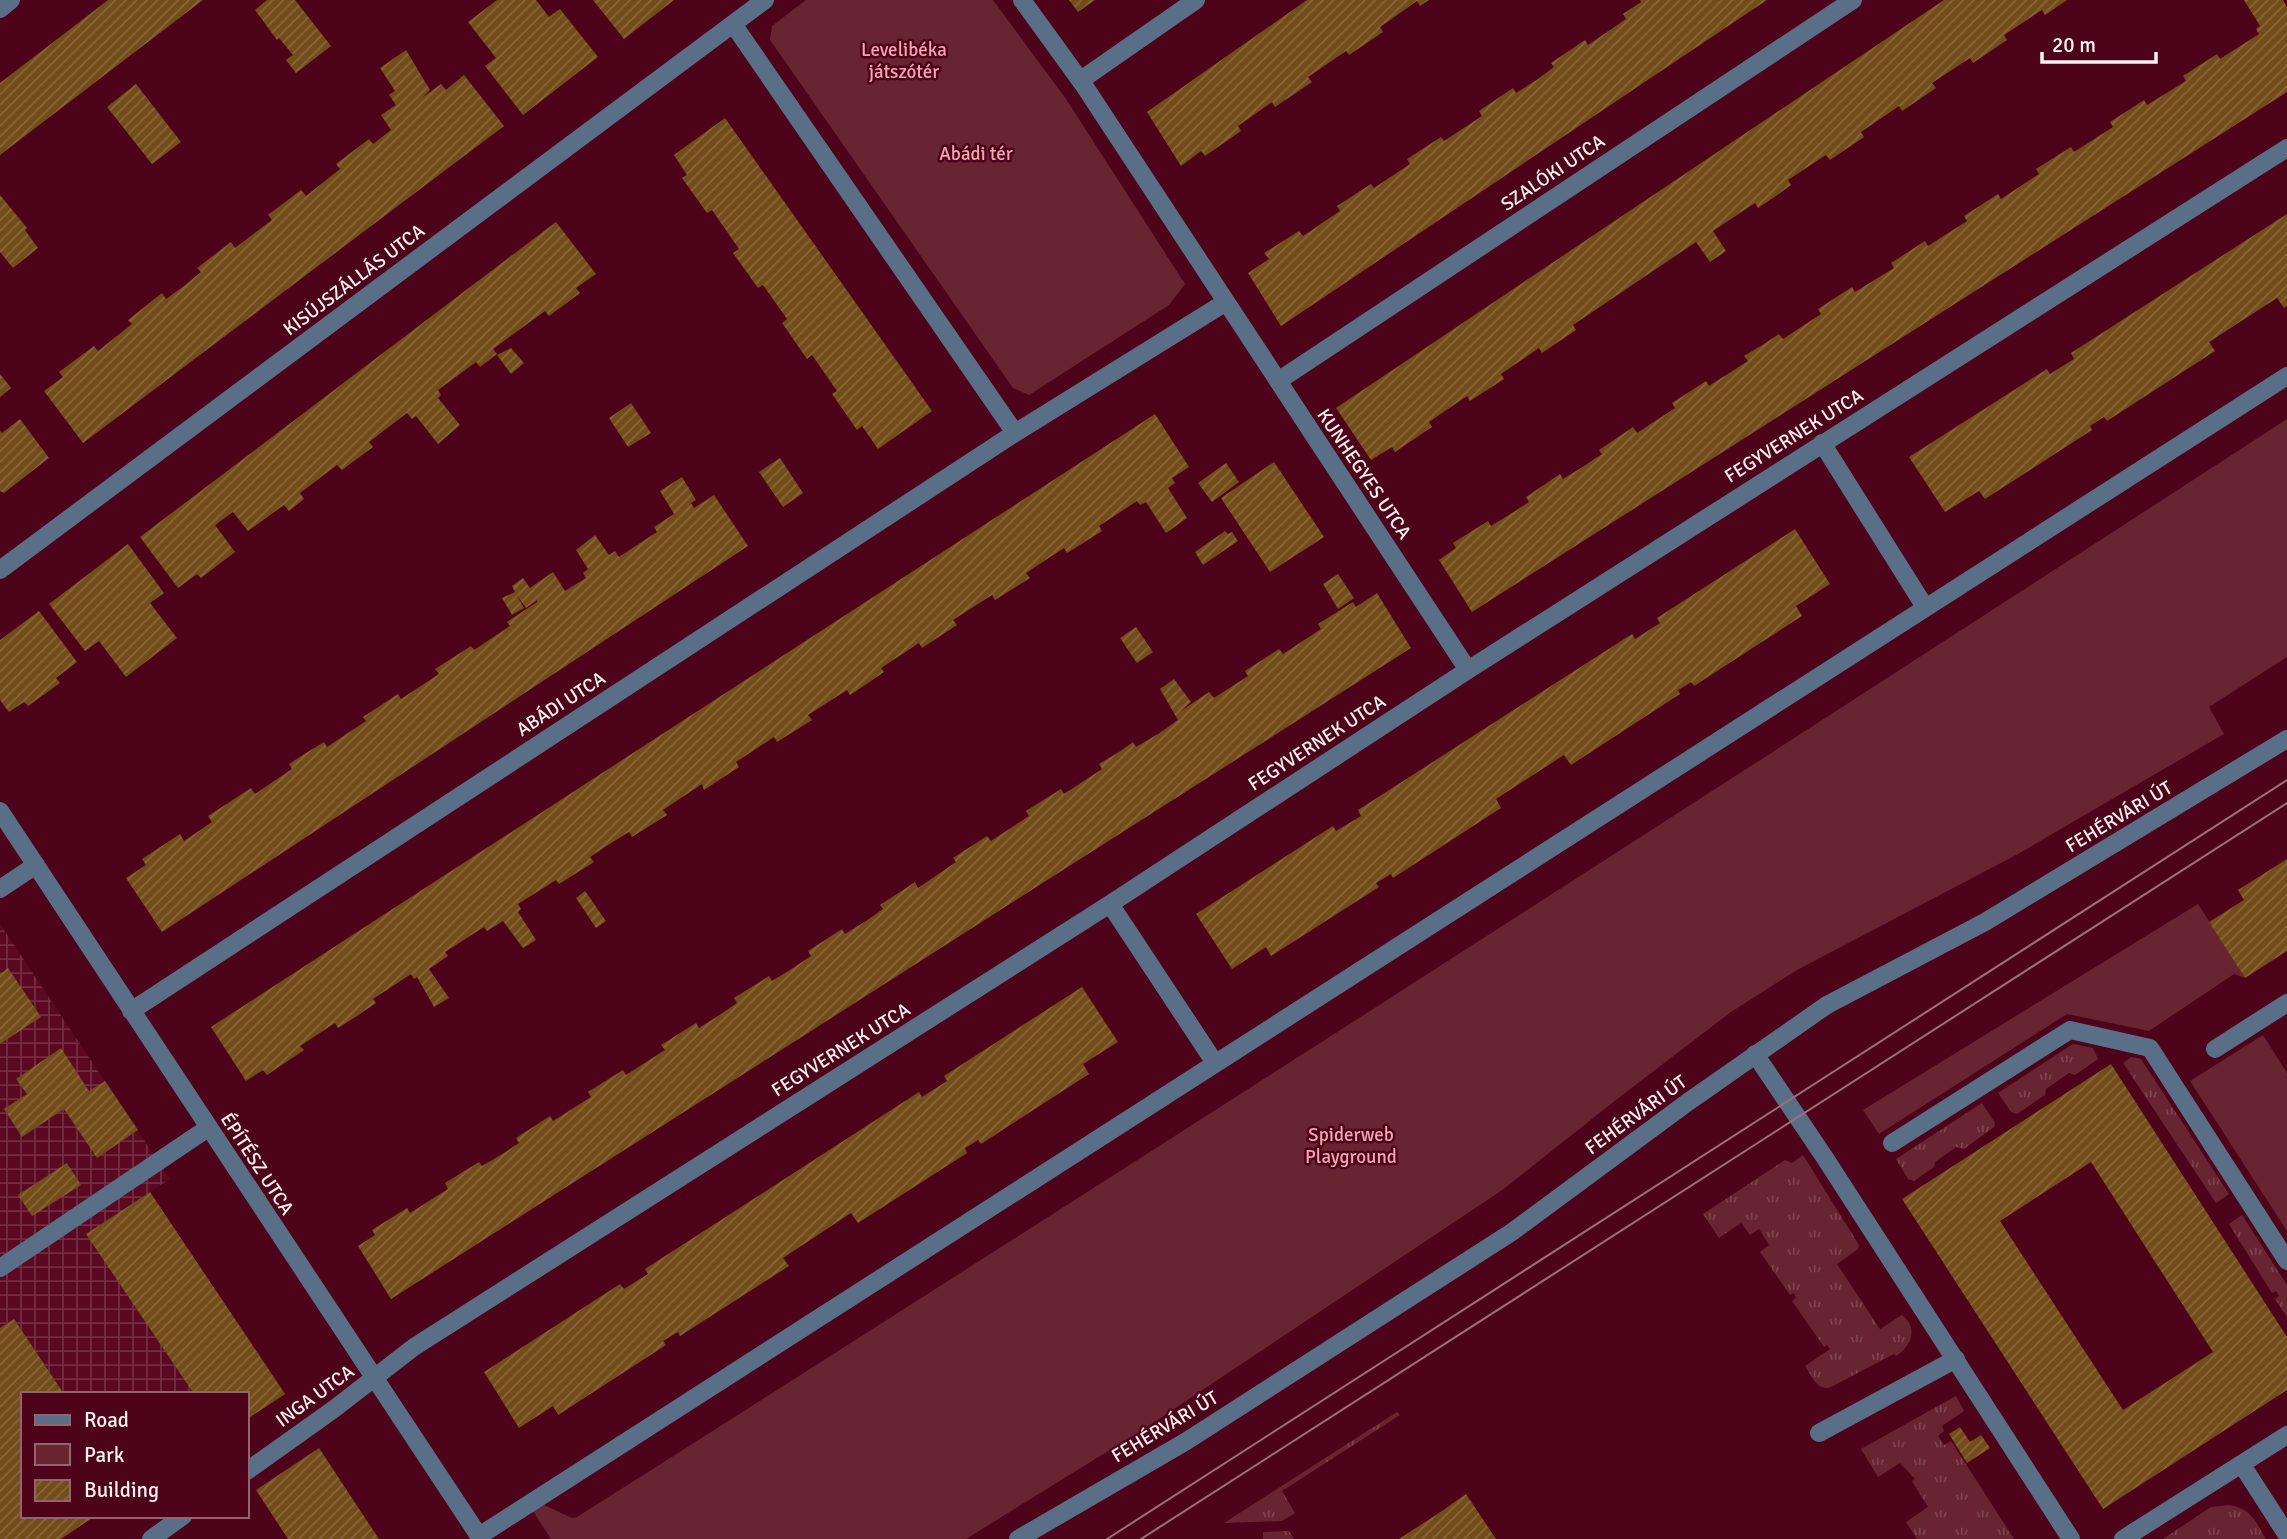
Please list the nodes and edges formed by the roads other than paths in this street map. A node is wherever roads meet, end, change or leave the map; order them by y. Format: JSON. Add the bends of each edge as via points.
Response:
{"nodes":[{"id":1,"x":11,"y":0,"type":"edge"},
{"id":2,"x":765,"y":0,"type":"edge"},
{"id":3,"x":1022,"y":0,"type":"edge"},
{"id":4,"x":1196,"y":0,"type":"edge"},
{"id":5,"x":1853,"y":0,"type":"edge"},
{"id":6,"x":0,"y":9,"type":"edge"},
{"id":7,"x":733,"y":24,"type":"junction"},
{"id":8,"x":1081,"y":80,"type":"junction"},
{"id":9,"x":2287,"y":148,"type":"edge"},
{"id":10,"x":1226,"y":302,"type":"junction"},
{"id":11,"x":2287,"y":376,"type":"edge"},
{"id":12,"x":1278,"y":381,"type":"junction"},
{"id":13,"x":1015,"y":433,"type":"junction"},
{"id":14,"x":1822,"y":443,"type":"junction"},
{"id":15,"x":0,"y":570,"type":"edge"},
{"id":16,"x":1926,"y":607,"type":"junction"},
{"id":17,"x":1468,"y":670,"type":"junction"},
{"id":18,"x":2287,"y":739,"type":"edge"},
{"id":19,"x":0,"y":811,"type":"edge"},
{"id":20,"x":36,"y":865,"type":"junction"},
{"id":21,"x":0,"y":889,"type":"edge"},
{"id":22,"x":1110,"y":904,"type":"junction"},
{"id":23,"x":2287,"y":1003,"type":"edge"},
{"id":24,"x":131,"y":1010,"type":"junction"},
{"id":25,"x":2215,"y":1049,"type":"dead end"},
{"id":26,"x":1755,"y":1054,"type":"junction"},
{"id":27,"x":1214,"y":1063,"type":"junction"},
{"id":28,"x":208,"y":1128,"type":"junction"},
{"id":29,"x":1892,"y":1143,"type":"dead end"},
{"id":30,"x":2287,"y":1261,"type":"edge"},
{"id":31,"x":0,"y":1268,"type":"edge"},
{"id":32,"x":1956,"y":1359,"type":"junction"},
{"id":33,"x":374,"y":1379,"type":"junction"},
{"id":34,"x":1819,"y":1433,"type":"dead end"},
{"id":35,"x":2287,"y":1435,"type":"edge"},
{"id":36,"x":2242,"y":1465,"type":"junction"},
{"id":37,"x":248,"y":1470,"type":"edge"},
{"id":38,"x":180,"y":1518,"type":"edge"},
{"id":39,"x":2287,"y":1535,"type":"edge"},
{"id":40,"x":480,"y":1537,"type":"edge"},
{"id":41,"x":151,"y":1539,"type":"edge"},
{"id":42,"x":1018,"y":1539,"type":"edge"},
{"id":43,"x":2071,"y":1539,"type":"edge"},
{"id":44,"x":2123,"y":1539,"type":"edge"}],
"edges":[{"from":1,"to":6,"type":"street"},
{"from":2,"to":7,"type":"street"},
{"from":3,"to":8,"type":"street"},
{"from":4,"to":8,"type":"street"},
{"from":5,"to":12,"type":"street","name":"SZALÓKI UTCA"},
{"from":7,"to":13,"type":"street"},
{"from":7,"to":15,"type":"street","name":"KISÚJSZÁLLÁS UTCA"},
{"from":8,"to":10,"type":"street"},
{"from":9,"to":14,"type":"street","name":"FEGYVERNEK UTCA"},
{"from":10,"to":12,"type":"street","name":"KUNHEGYES UTCA"},
{"from":10,"to":13,"type":"street"},
{"from":11,"to":16,"type":"street"},
{"from":12,"to":17,"type":"street","name":"KUNHEGYES UTCA"},
{"from":13,"to":24,"type":"street","name":"ABÁDI UTCA"},
{"from":14,"to":16,"type":"street"},
{"from":14,"to":17,"type":"street","name":"FEGYVERNEK UTCA"},
{"from":16,"to":27,"type":"street"},
{"from":17,"to":22,"type":"street","name":"FEGYVERNEK UTCA"},
{"from":18,"to":26,"type":"street","name":"FEHÉRVÁRI ÚT","via":[[1985,922],[1827,1005]]},
{"from":19,"to":20,"type":"street","name":"ÉPÍTÉSZ UTCA"},
{"from":20,"to":21,"type":"street"},
{"from":20,"to":24,"type":"street","name":"ÉPÍTÉSZ UTCA"},
{"from":22,"to":27,"type":"street"},
{"from":22,"to":33,"type":"street","name":"FEGYVERNEK UTCA","via":[[436,1333]]},
{"from":23,"to":25,"type":"street"},
{"from":24,"to":28,"type":"street","name":"ÉPÍTÉSZ UTCA"},
{"from":26,"to":32,"type":"street"},
{"from":26,"to":42,"type":"street","name":"FEHÉRVÁRI ÚT","via":[[1512,1232],[1185,1442]]},
{"from":27,"to":40,"type":"street"},
{"from":28,"to":31,"type":"street"},
{"from":28,"to":33,"type":"street","name":"ÉPÍTÉSZ UTCA"},
{"from":29,"to":30,"type":"street","via":[[2070,1030],[2150,1048]]},
{"from":32,"to":34,"type":"street"},
{"from":32,"to":43,"type":"street"},
{"from":33,"to":37,"type":"street","name":"INGA UTCA"},
{"from":33,"to":40,"type":"street","name":"ÉPÍTÉSZ UTCA"},
{"from":35,"to":36,"type":"street"},
{"from":36,"to":39,"type":"street"},
{"from":36,"to":44,"type":"street"},
{"from":38,"to":41,"type":"street"}]}
